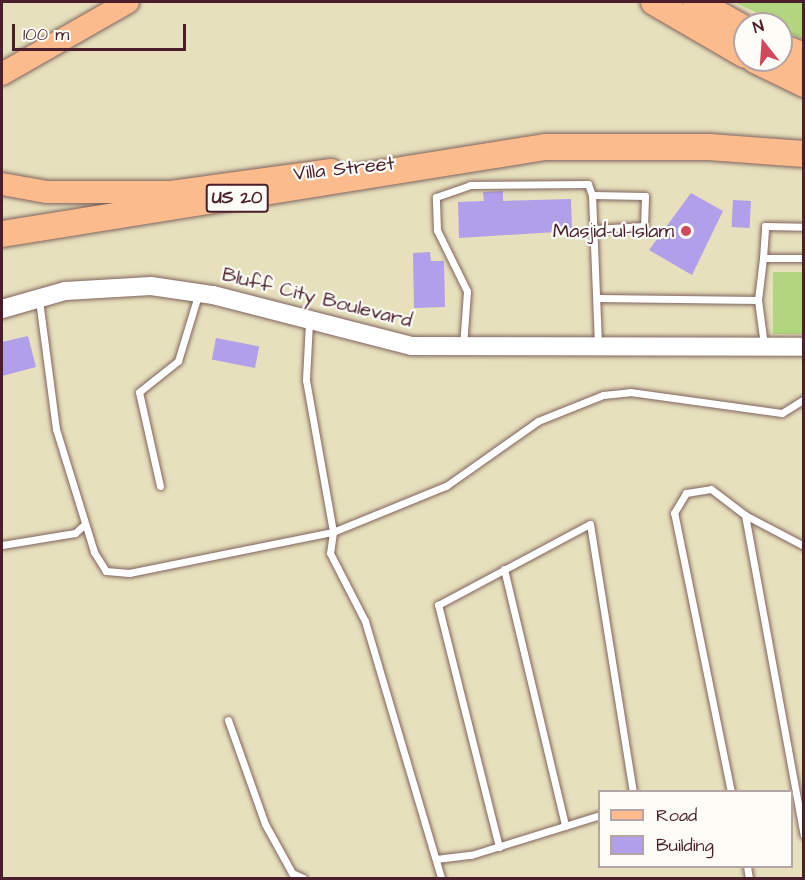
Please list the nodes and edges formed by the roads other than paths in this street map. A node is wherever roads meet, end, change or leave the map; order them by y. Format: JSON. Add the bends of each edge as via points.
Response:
{"nodes":[{"id":1,"x":128,"y":2,"type":"edge"},
{"id":2,"x":696,"y":2,"type":"edge"},
{"id":3,"x":655,"y":3,"type":"edge"},
{"id":4,"x":733,"y":22,"type":"edge"},
{"id":5,"x":733,"y":48,"type":"edge"},
{"id":6,"x":779,"y":72,"type":"edge"},
{"id":7,"x":2,"y":74,"type":"edge"},
{"id":8,"x":804,"y":84,"type":"edge"},
{"id":9,"x":804,"y":154,"type":"edge"},
{"id":10,"x":472,"y":155,"type":"junction"},
{"id":11,"x":2,"y":184,"type":"edge"},
{"id":12,"x":592,"y":195,"type":"junction"},
{"id":13,"x":804,"y":227,"type":"edge"},
{"id":14,"x":595,"y":229,"type":"junction"},
{"id":15,"x":2,"y":234,"type":"edge"},
{"id":16,"x":763,"y":258,"type":"junction"},
{"id":17,"x":804,"y":258,"type":"edge"},
{"id":18,"x":199,"y":293,"type":"junction"},
{"id":19,"x":39,"y":297,"type":"junction"},
{"id":20,"x":598,"y":297,"type":"junction"},
{"id":21,"x":758,"y":300,"type":"junction"},
{"id":22,"x":2,"y":309,"type":"edge"},
{"id":23,"x":309,"y":322,"type":"junction"},
{"id":24,"x":765,"y":347,"type":"junction"},
{"id":25,"x":804,"y":347,"type":"edge"},
{"id":26,"x":463,"y":348,"type":"junction"},
{"id":27,"x":598,"y":349,"type":"junction"},
{"id":28,"x":804,"y":399,"type":"edge"},
{"id":29,"x":160,"y":486,"type":"dead end"},
{"id":30,"x":745,"y":515,"type":"junction"},
{"id":31,"x":86,"y":524,"type":"junction"},
{"id":32,"x":333,"y":532,"type":"junction"},
{"id":33,"x":2,"y":545,"type":"edge"},
{"id":34,"x":804,"y":546,"type":"edge"},
{"id":35,"x":504,"y":569,"type":"junction"},
{"id":36,"x":228,"y":720,"type":"dead end"},
{"id":37,"x":633,"y":790,"type":"edge"},
{"id":38,"x":731,"y":790,"type":"edge"},
{"id":39,"x":598,"y":816,"type":"edge"},
{"id":40,"x":565,"y":826,"type":"junction"},
{"id":41,"x":804,"y":835,"type":"edge"},
{"id":42,"x":499,"y":847,"type":"junction"},
{"id":43,"x":436,"y":859,"type":"junction"},
{"id":44,"x":303,"y":879,"type":"edge"},
{"id":45,"x":441,"y":879,"type":"edge"}],
"edges":[{"from":1,"to":7,"type":"main road"},
{"from":2,"to":4,"type":"highway"},
{"from":3,"to":5,"type":"highway"},
{"from":6,"to":8,"type":"highway"},
{"from":9,"to":10,"type":"highway","number":"US 20","via":[[612,145]]},
{"from":10,"to":11,"type":"main road","name":"Villa Street","via":[[171,192],[47,192]]},
{"from":10,"to":15,"type":"highway","number":"US 20"},
{"from":12,"to":14,"type":"lane"},
{"from":12,"to":14,"type":"lane","via":[[645,196],[644,226]]},
{"from":12,"to":26,"type":"lane","via":[[588,183],[470,185],[436,198],[437,230],[467,291]]},
{"from":13,"to":16,"type":"lane","via":[[765,226]]},
{"from":14,"to":20,"type":"lane"},
{"from":16,"to":17,"type":"lane"},
{"from":16,"to":21,"type":"lane"},
{"from":18,"to":19,"type":"street","name":"Bluff City Boulevard","via":[[123,287]]},
{"from":18,"to":23,"type":"street","name":"Bluff City Boulevard"},
{"from":18,"to":29,"type":"lane","via":[[178,362],[139,392]]},
{"from":19,"to":22,"type":"street","name":"Bluff City Boulevard"},
{"from":19,"to":31,"type":"lane","via":[[56,429]]},
{"from":20,"to":21,"type":"lane"},
{"from":20,"to":27,"type":"lane"},
{"from":21,"to":24,"type":"lane"},
{"from":23,"to":26,"type":"street","name":"Bluff City Boulevard","via":[[382,342]]},
{"from":23,"to":32,"type":"lane","via":[[306,380]]},
{"from":24,"to":25,"type":"street","name":"Bluff City Boulevard"},
{"from":24,"to":27,"type":"street","name":"Bluff City Boulevard"},
{"from":26,"to":27,"type":"street","name":"Bluff City Boulevard"},
{"from":28,"to":32,"type":"lane","via":[[782,413],[630,393],[603,395],[538,421],[446,486]]},
{"from":30,"to":34,"type":"lane"},
{"from":30,"to":38,"type":"lane","via":[[711,489],[686,493],[674,513]]},
{"from":30,"to":41,"type":"lane"},
{"from":31,"to":32,"type":"lane","via":[[106,571],[129,573]]},
{"from":31,"to":33,"type":"lane","via":[[75,533]]},
{"from":32,"to":43,"type":"lane","via":[[330,553],[365,621]]},
{"from":35,"to":37,"type":"lane","via":[[590,524]]},
{"from":35,"to":40,"type":"lane"},
{"from":35,"to":42,"type":"lane","via":[[438,605]]},
{"from":36,"to":44,"type":"lane","via":[[265,824],[292,873]]},
{"from":39,"to":40,"type":"lane"},
{"from":40,"to":42,"type":"lane"},
{"from":42,"to":43,"type":"lane"},
{"from":43,"to":45,"type":"lane"}]}
